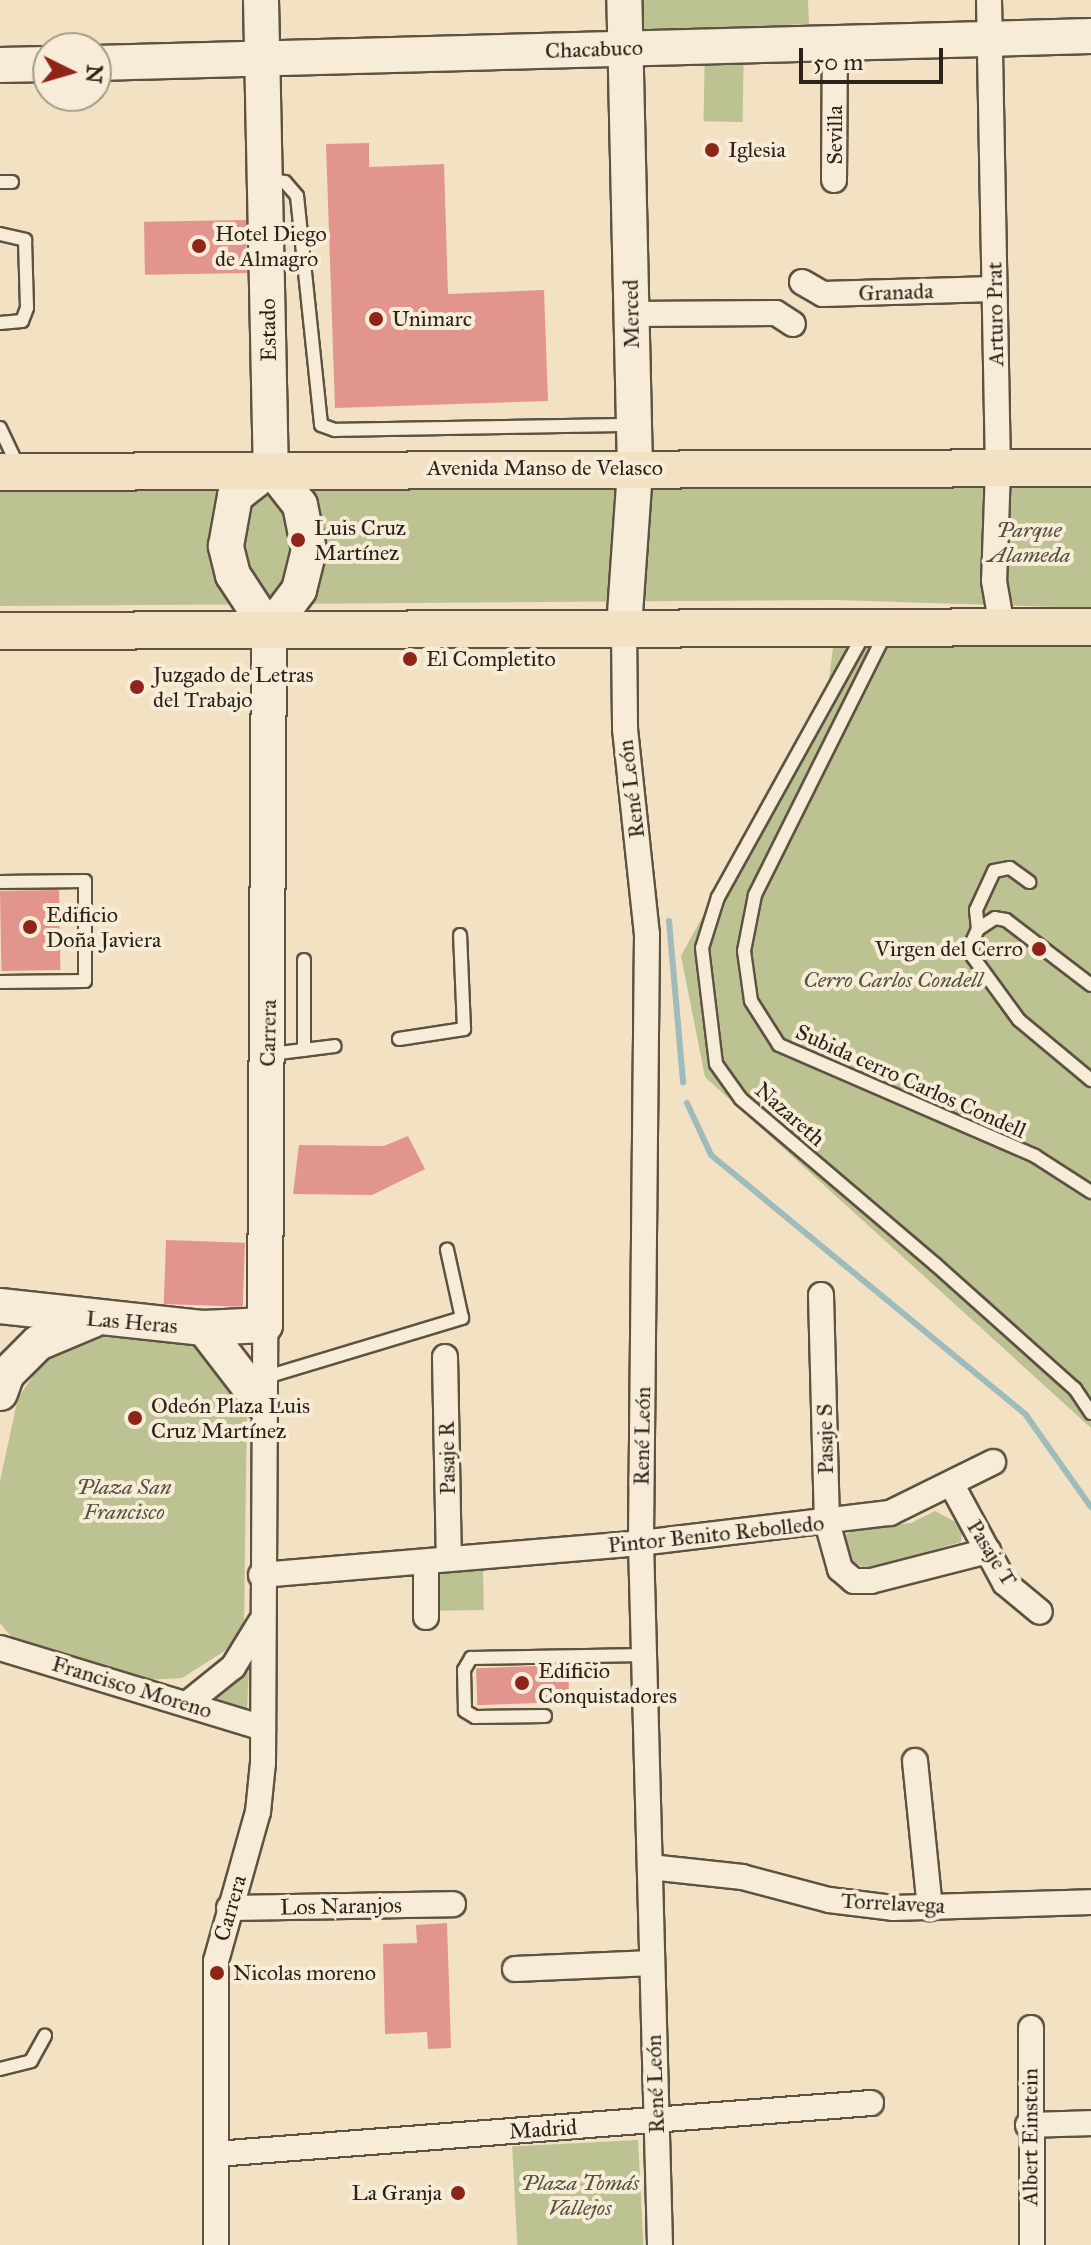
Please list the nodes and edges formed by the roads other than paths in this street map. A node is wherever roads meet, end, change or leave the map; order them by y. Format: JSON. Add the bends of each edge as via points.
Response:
{"nodes":[{"id":1,"x":261,"y":0,"type":"edge"},
{"id":2,"x":624,"y":0,"type":"edge"},
{"id":3,"x":989,"y":0,"type":"edge"},
{"id":4,"x":1091,"y":36,"type":"edge"},
{"id":5,"x":990,"y":39,"type":"junction"},
{"id":6,"x":835,"y":43,"type":"junction"},
{"id":7,"x":625,"y":48,"type":"junction"},
{"id":8,"x":263,"y":58,"type":"junction"},
{"id":9,"x":112,"y":63,"type":"edge"},
{"id":10,"x":32,"y":64,"type":"edge"},
{"id":11,"x":0,"y":65,"type":"edge"},
{"id":12,"x":265,"y":179,"type":"junction"},
{"id":13,"x":834,"y":180,"type":"dead end"},
{"id":14,"x":0,"y":234,"type":"edge"},
{"id":15,"x":802,"y":282,"type":"dead end"},
{"id":16,"x":994,"y":289,"type":"junction"},
{"id":17,"x":631,"y":314,"type":"junction"},
{"id":18,"x":0,"y":323,"type":"edge"},
{"id":19,"x":793,"y":324,"type":"dead end"},
{"id":20,"x":634,"y":425,"type":"junction"},
{"id":21,"x":0,"y":428,"type":"edge"},
{"id":22,"x":1091,"y":468,"type":"edge"},
{"id":23,"x":635,"y":469,"type":"junction"},
{"id":24,"x":998,"y":469,"type":"junction"},
{"id":25,"x":10,"y":472,"type":"edge"},
{"id":26,"x":270,"y":476,"type":"junction"},
{"id":27,"x":878,"y":627,"type":"junction"},
{"id":28,"x":1002,"y":627,"type":"junction"},
{"id":29,"x":1091,"y":627,"type":"edge"},
{"id":30,"x":624,"y":628,"type":"junction"},
{"id":31,"x":269,"y":630,"type":"junction"},
{"id":32,"x":0,"y":631,"type":"edge"},
{"id":33,"x":0,"y":882,"type":"edge"},
{"id":34,"x":1029,"y":882,"type":"dead end"},
{"id":35,"x":978,"y":929,"type":"junction"},
{"id":36,"x":460,"y":935,"type":"dead end"},
{"id":37,"x":304,"y":960,"type":"dead end"},
{"id":38,"x":0,"y":982,"type":"edge"},
{"id":39,"x":1091,"y":985,"type":"edge"},
{"id":40,"x":399,"y":1039,"type":"dead end"},
{"id":41,"x":335,"y":1046,"type":"dead end"},
{"id":42,"x":304,"y":1050,"type":"junction"},
{"id":43,"x":268,"y":1054,"type":"junction"},
{"id":44,"x":1091,"y":1080,"type":"edge"},
{"id":45,"x":1091,"y":1192,"type":"edge"},
{"id":46,"x":447,"y":1250,"type":"dead end"},
{"id":47,"x":821,"y":1295,"type":"dead end"},
{"id":48,"x":0,"y":1306,"type":"edge"},
{"id":49,"x":93,"y":1320,"type":"junction"},
{"id":50,"x":265,"y":1325,"type":"junction"},
{"id":51,"x":204,"y":1328,"type":"junction"},
{"id":52,"x":445,"y":1357,"type":"dead end"},
{"id":53,"x":262,"y":1390,"type":"junction"},
{"id":54,"x":0,"y":1393,"type":"edge"},
{"id":55,"x":1091,"y":1413,"type":"edge"},
{"id":56,"x":993,"y":1462,"type":"dead end"},
{"id":57,"x":953,"y":1487,"type":"junction"},
{"id":58,"x":827,"y":1522,"type":"junction"},
{"id":59,"x":641,"y":1543,"type":"junction"},
{"id":60,"x":988,"y":1551,"type":"junction"},
{"id":61,"x":438,"y":1560,"type":"junction"},
{"id":62,"x":261,"y":1575,"type":"junction"},
{"id":63,"x":1040,"y":1612,"type":"dead end"},
{"id":64,"x":426,"y":1617,"type":"dead end"},
{"id":65,"x":261,"y":1622,"type":"junction"},
{"id":66,"x":0,"y":1648,"type":"edge"},
{"id":67,"x":644,"y":1655,"type":"junction"},
{"id":68,"x":188,"y":1703,"type":"junction"},
{"id":69,"x":545,"y":1716,"type":"dead end"},
{"id":70,"x":263,"y":1728,"type":"junction"},
{"id":71,"x":915,"y":1761,"type":"dead end"},
{"id":72,"x":650,"y":1867,"type":"junction"},
{"id":73,"x":1091,"y":1902,"type":"edge"},
{"id":74,"x":453,"y":1904,"type":"dead end"},
{"id":75,"x":229,"y":1908,"type":"junction"},
{"id":76,"x":930,"y":1908,"type":"junction"},
{"id":77,"x":652,"y":1963,"type":"junction"},
{"id":78,"x":515,"y":1969,"type":"dead end"},
{"id":79,"x":1031,"y":2028,"type":"dead end"},
{"id":80,"x":45,"y":2036,"type":"dead end"},
{"id":81,"x":0,"y":2069,"type":"edge"},
{"id":82,"x":871,"y":2103,"type":"dead end"},
{"id":83,"x":656,"y":2120,"type":"junction"},
{"id":84,"x":1091,"y":2123,"type":"edge"},
{"id":85,"x":1028,"y":2125,"type":"junction"},
{"id":86,"x":216,"y":2154,"type":"junction"},
{"id":87,"x":216,"y":2245,"type":"edge"},
{"id":88,"x":660,"y":2245,"type":"edge"},
{"id":89,"x":1032,"y":2245,"type":"edge"}],
"edges":[{"from":1,"to":8,"type":"street","name":"Estado"},
{"from":2,"to":7,"type":"street","name":"Merced"},
{"from":3,"to":5,"type":"street","name":"Arturo Prat"},
{"from":4,"to":5,"type":"street","name":"Chacabuco"},
{"from":5,"to":6,"type":"street","name":"Chacabuco"},
{"from":5,"to":16,"type":"street","name":"Arturo Prat"},
{"from":6,"to":7,"type":"street","name":"Chacabuco"},
{"from":6,"to":13,"type":"street","name":"Sevilla"},
{"from":7,"to":8,"type":"street","name":"Chacabuco"},
{"from":7,"to":17,"type":"street","name":"Merced"},
{"from":8,"to":9,"type":"street","name":"Chacabuco"},
{"from":8,"to":12,"type":"street","name":"Estado"},
{"from":10,"to":11,"type":"street"},
{"from":12,"to":20,"type":"lane","via":[[285,182],[297,196],[321,425]]},
{"from":12,"to":26,"type":"street","name":"Estado"},
{"from":14,"to":18,"type":"lane","via":[[25,240],[27,308],[22,321]]},
{"from":15,"to":16,"type":"street","name":"Granada","via":[[823,294]]},
{"from":16,"to":24,"type":"street","name":"Arturo Prat"},
{"from":17,"to":19,"type":"street","via":[[776,313]]},
{"from":17,"to":20,"type":"street","name":"Merced"},
{"from":20,"to":23,"type":"street","name":"Merced"},
{"from":21,"to":25,"type":"lane"},
{"from":22,"to":24,"type":"main road","name":"Avenida Manso de Velasco"},
{"from":23,"to":24,"type":"main road","name":"Avenida Manso de Velasco"},
{"from":23,"to":26,"type":"main road","name":"Avenida Manso de Velasco"},
{"from":23,"to":30,"type":"street","name":"Merced"},
{"from":24,"to":28,"type":"street","name":"Arturo Prat","via":[[994,581]]},
{"from":25,"to":26,"type":"main road","name":"Avenida Manso de Velasco"},
{"from":26,"to":31,"type":"street","via":[[300,505],[309,550],[299,590]]},
{"from":26,"to":31,"type":"street","via":[[235,496],[226,546],[233,575]]},
{"from":27,"to":28,"type":"main road"},
{"from":27,"to":30,"type":"main road"},
{"from":27,"to":45,"type":"lane","name":"Subida cerro Carlos Condell","via":[[755,895],[744,951],[751,1001],[779,1045],[1035,1156]]},
{"from":27,"to":55,"type":"lane","name":"Nazareth","via":[[718,897],[702,948],[716,1064],[741,1099],[1075,1389]]},
{"from":28,"to":29,"type":"main road"},
{"from":30,"to":31,"type":"main road"},
{"from":30,"to":59,"type":"street","name":"René León","via":[[625,729],[647,935]]},
{"from":31,"to":32,"type":"main road"},
{"from":31,"to":43,"type":"street","name":"Carrera"},
{"from":33,"to":38,"type":"lane","via":[[85,881],[85,981]]},
{"from":34,"to":35,"type":"lane","via":[[1010,868],[994,871],[976,910]]},
{"from":35,"to":39,"type":"lane","via":[[995,918],[1006,920]]},
{"from":35,"to":44,"type":"lane","via":[[973,957],[1019,1020]]},
{"from":36,"to":40,"type":"lane","via":[[464,1029]]},
{"from":37,"to":42,"type":"lane"},
{"from":41,"to":42,"type":"lane"},
{"from":42,"to":43,"type":"lane"},
{"from":43,"to":50,"type":"street","name":"Carrera"},
{"from":46,"to":53,"type":"lane","via":[[462,1318]]},
{"from":47,"to":58,"type":"street","name":"Pasaje S"},
{"from":48,"to":49,"type":"street","name":"Las Heras"},
{"from":49,"to":51,"type":"street","name":"Las Heras"},
{"from":49,"to":54,"type":"street","via":[[38,1343],[7,1374]]},
{"from":50,"to":51,"type":"street","name":"Las Heras"},
{"from":50,"to":53,"type":"street","name":"Carrera"},
{"from":51,"to":53,"type":"street"},
{"from":52,"to":61,"type":"street","name":"Pasaje R"},
{"from":53,"to":62,"type":"street","name":"Carrera"},
{"from":56,"to":57,"type":"street","name":"Pintor Benito Rebolledo"},
{"from":57,"to":58,"type":"street","name":"Pintor Benito Rebolledo","via":[[890,1513]]},
{"from":57,"to":60,"type":"street","name":"Pasaje T"},
{"from":58,"to":59,"type":"street","name":"Pintor Benito Rebolledo"},
{"from":58,"to":60,"type":"street","name":"Pasaje S","via":[[840,1569],[854,1581]]},
{"from":59,"to":61,"type":"street","name":"Pintor Benito Rebolledo"},
{"from":59,"to":67,"type":"street","name":"René León"},
{"from":60,"to":63,"type":"street","name":"Pasaje T","via":[[1005,1583]]},
{"from":61,"to":62,"type":"street","name":"Pintor Benito Rebolledo"},
{"from":61,"to":64,"type":"street"},
{"from":62,"to":65,"type":"street","name":"Carrera"},
{"from":65,"to":68,"type":"street","via":[[233,1667]]},
{"from":65,"to":70,"type":"street","name":"Carrera"},
{"from":66,"to":68,"type":"street","name":"Francisco Moreno"},
{"from":67,"to":69,"type":"lane","via":[[471,1658],[464,1670],[465,1711],[475,1717]]},
{"from":67,"to":72,"type":"street","name":"René León"},
{"from":68,"to":70,"type":"street","name":"Francisco Moreno"},
{"from":70,"to":75,"type":"street","name":"Carrera","via":[[258,1812]]},
{"from":71,"to":76,"type":"street"},
{"from":72,"to":76,"type":"street","name":"Torrelavega","via":[[742,1877],[861,1906]]},
{"from":72,"to":77,"type":"street","name":"René León"},
{"from":73,"to":76,"type":"street","name":"Torrelavega"},
{"from":74,"to":75,"type":"street","name":"Los Naranjos"},
{"from":75,"to":86,"type":"street","name":"Carrera","via":[[215,1973]]},
{"from":77,"to":78,"type":"street"},
{"from":77,"to":83,"type":"street","name":"René León"},
{"from":79,"to":85,"type":"street","name":"Albert Einstein"},
{"from":80,"to":81,"type":"lane","via":[[31,2061]]},
{"from":82,"to":83,"type":"street","name":"Madrid"},
{"from":83,"to":86,"type":"street","name":"Madrid"},
{"from":83,"to":88,"type":"street","name":"René León"},
{"from":84,"to":85,"type":"street"},
{"from":85,"to":89,"type":"street","name":"Albert Einstein"},
{"from":86,"to":87,"type":"street","name":"Carrera"}]}
